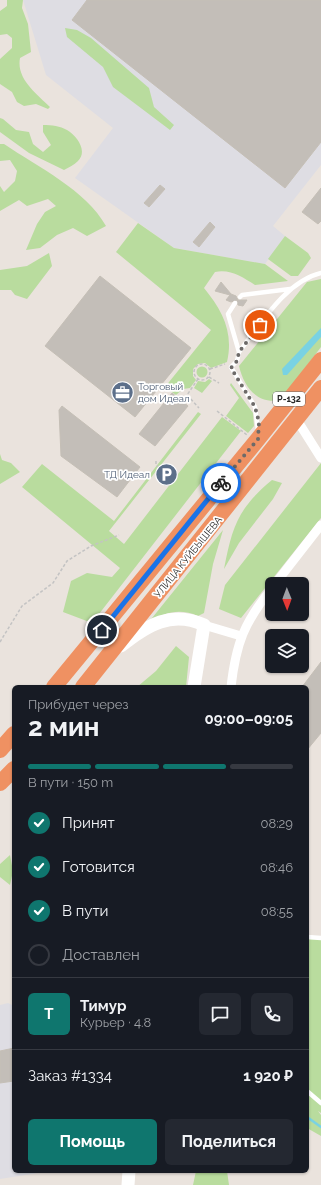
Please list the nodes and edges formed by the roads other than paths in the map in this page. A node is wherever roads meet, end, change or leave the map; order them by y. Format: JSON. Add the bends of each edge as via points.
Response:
{"nodes":[{"id":1,"x":321,"y":273,"type":"edge"},
{"id":2,"x":290,"y":289,"type":"junction"},
{"id":3,"x":240,"y":297,"type":"dead end"},
{"id":4,"x":235,"y":303,"type":"dead end"},
{"id":5,"x":239,"y":352,"type":"junction"},
{"id":6,"x":321,"y":360,"type":"edge"},
{"id":7,"x":321,"y":388,"type":"edge"},
{"id":8,"x":297,"y":420,"type":"junction"},
{"id":9,"x":253,"y":437,"type":"junction"},
{"id":10,"x":321,"y":458,"type":"edge"},
{"id":11,"x":321,"y":525,"type":"edge"},
{"id":12,"x":280,"y":577,"type":"edge"},
{"id":13,"x":265,"y":598,"type":"edge"},
{"id":14,"x":204,"y":625,"type":"junction"},
{"id":15,"x":241,"y":636,"type":"junction"},
{"id":16,"x":113,"y":652,"type":"junction"},
{"id":17,"x":56,"y":685,"type":"edge"},
{"id":18,"x":86,"y":685,"type":"edge"},
{"id":19,"x":194,"y":685,"type":"edge"},
{"id":20,"x":231,"y":685,"type":"edge"},
{"id":21,"x":12,"y":736,"type":"edge"},
{"id":22,"x":0,"y":750,"type":"edge"},
{"id":23,"x":12,"y":771,"type":"edge"},
{"id":24,"x":0,"y":783,"type":"edge"},
{"id":25,"x":309,"y":937,"type":"edge"},
{"id":26,"x":321,"y":938,"type":"edge"},
{"id":27,"x":309,"y":1093,"type":"edge"},
{"id":28,"x":321,"y":1103,"type":"edge"},
{"id":29,"x":130,"y":1173,"type":"edge"},
{"id":30,"x":128,"y":1185,"type":"edge"}],
"edges":[{"from":1,"to":2,"type":"lane","via":[[311,275]]},
{"from":2,"to":3,"type":"lane"},
{"from":2,"to":5,"type":"lane"},
{"from":4,"to":5,"type":"lane","via":[[228,314]]},
{"from":5,"to":9,"type":"lane","via":[[237,361],[231,368],[255,407],[259,422]]},
{"from":6,"to":9,"type":"highway","name":"УЛИЦА КУЙБЫШЕВА","number":"Р-132"},
{"from":7,"to":8,"type":"highway","name":"УЛИЦА КУЙБЫШЕВА","number":"Р-132"},
{"from":8,"to":10,"type":"street"},
{"from":8,"to":16,"type":"highway","name":"УЛИЦА КУЙБЫШЕВА","number":"Р-132"},
{"from":9,"to":17,"type":"highway","name":"УЛИЦА КУЙБЫШЕВА","number":"Р-132"},
{"from":11,"to":12,"type":"street"},
{"from":13,"to":15,"type":"street","via":[[248,621]]},
{"from":14,"to":15,"type":"street"},
{"from":14,"to":16,"type":"street","via":[[178,618],[164,620],[131,638]]},
{"from":14,"to":19,"type":"street"},
{"from":15,"to":20,"type":"street"},
{"from":16,"to":18,"type":"highway","name":"УЛИЦА КУЙБЫШЕВА","number":"Р-132"},
{"from":21,"to":22,"type":"highway"},
{"from":23,"to":24,"type":"highway"},
{"from":25,"to":26,"type":"lane"},
{"from":27,"to":28,"type":"lane"},
{"from":29,"to":30,"type":"street"}]}
